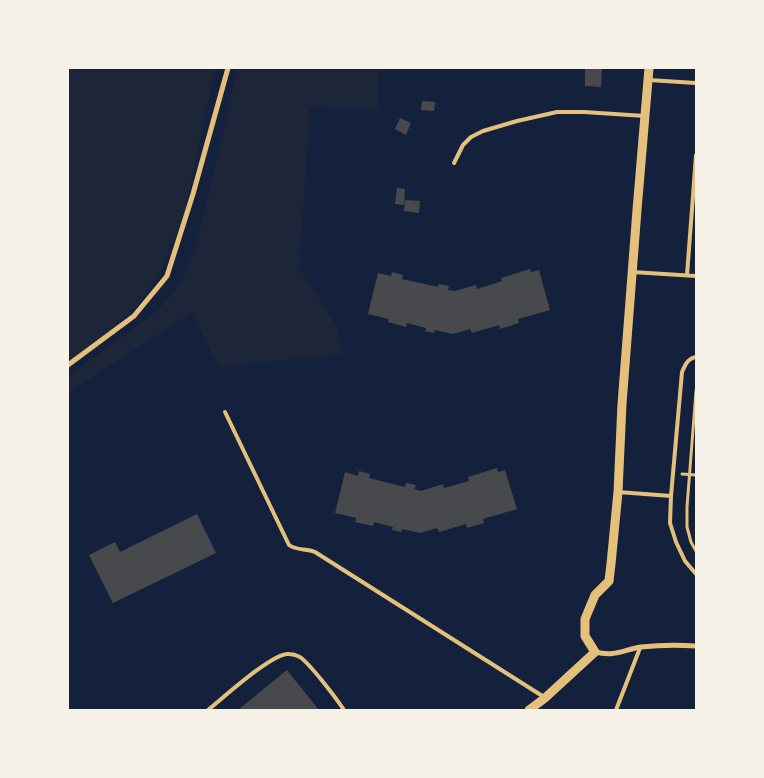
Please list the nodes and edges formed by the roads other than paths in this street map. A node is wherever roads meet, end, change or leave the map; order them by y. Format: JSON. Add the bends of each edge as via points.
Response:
{"nodes":[{"id":1,"x":228,"y":68,"type":"edge"},
{"id":2,"x":649,"y":68,"type":"edge"},
{"id":3,"x":648,"y":80,"type":"junction"},
{"id":4,"x":696,"y":83,"type":"edge"},
{"id":5,"x":644,"y":116,"type":"junction"},
{"id":6,"x":696,"y":155,"type":"edge"},
{"id":7,"x":454,"y":163,"type":"dead end"},
{"id":8,"x":695,"y":196,"type":"edge"},
{"id":9,"x":632,"y":272,"type":"junction"},
{"id":10,"x":687,"y":275,"type":"junction"},
{"id":11,"x":696,"y":276,"type":"edge"},
{"id":12,"x":696,"y":357,"type":"edge"},
{"id":13,"x":68,"y":365,"type":"edge"},
{"id":14,"x":225,"y":412,"type":"dead end"},
{"id":15,"x":618,"y":492,"type":"junction"},
{"id":16,"x":671,"y":496,"type":"junction"},
{"id":17,"x":696,"y":574,"type":"edge"},
{"id":18,"x":696,"y":646,"type":"edge"},
{"id":19,"x":640,"y":648,"type":"junction"},
{"id":20,"x":595,"y":652,"type":"junction"},
{"id":21,"x":545,"y":698,"type":"junction"},
{"id":22,"x":208,"y":710,"type":"edge"},
{"id":23,"x":344,"y":710,"type":"edge"},
{"id":24,"x":529,"y":710,"type":"edge"},
{"id":25,"x":616,"y":710,"type":"edge"}],
"edges":[{"from":1,"to":13,"type":"street","via":[[167,276],[134,316]]},
{"from":2,"to":3,"type":"street"},
{"from":3,"to":4,"type":"lane"},
{"from":3,"to":5,"type":"street"},
{"from":5,"to":7,"type":"lane","via":[[557,112],[517,120],[471,137]]},
{"from":5,"to":9,"type":"street"},
{"from":6,"to":8,"type":"lane"},
{"from":8,"to":10,"type":"lane"},
{"from":9,"to":10,"type":"lane"},
{"from":9,"to":15,"type":"street"},
{"from":10,"to":11,"type":"lane"},
{"from":12,"to":16,"type":"lane","via":[[686,363],[682,372]]},
{"from":14,"to":21,"type":"lane","via":[[289,545],[315,552]]},
{"from":15,"to":16,"type":"lane"},
{"from":15,"to":20,"type":"street","via":[[608,581],[595,596],[585,619],[585,636]]},
{"from":16,"to":17,"type":"lane","via":[[670,523],[676,542]]},
{"from":18,"to":19,"type":"street"},
{"from":19,"to":20,"type":"street","via":[[607,655]]},
{"from":19,"to":25,"type":"lane"},
{"from":20,"to":21,"type":"street"},
{"from":21,"to":24,"type":"street"},
{"from":22,"to":23,"type":"lane","via":[[254,673],[287,654],[300,657]]}]}
